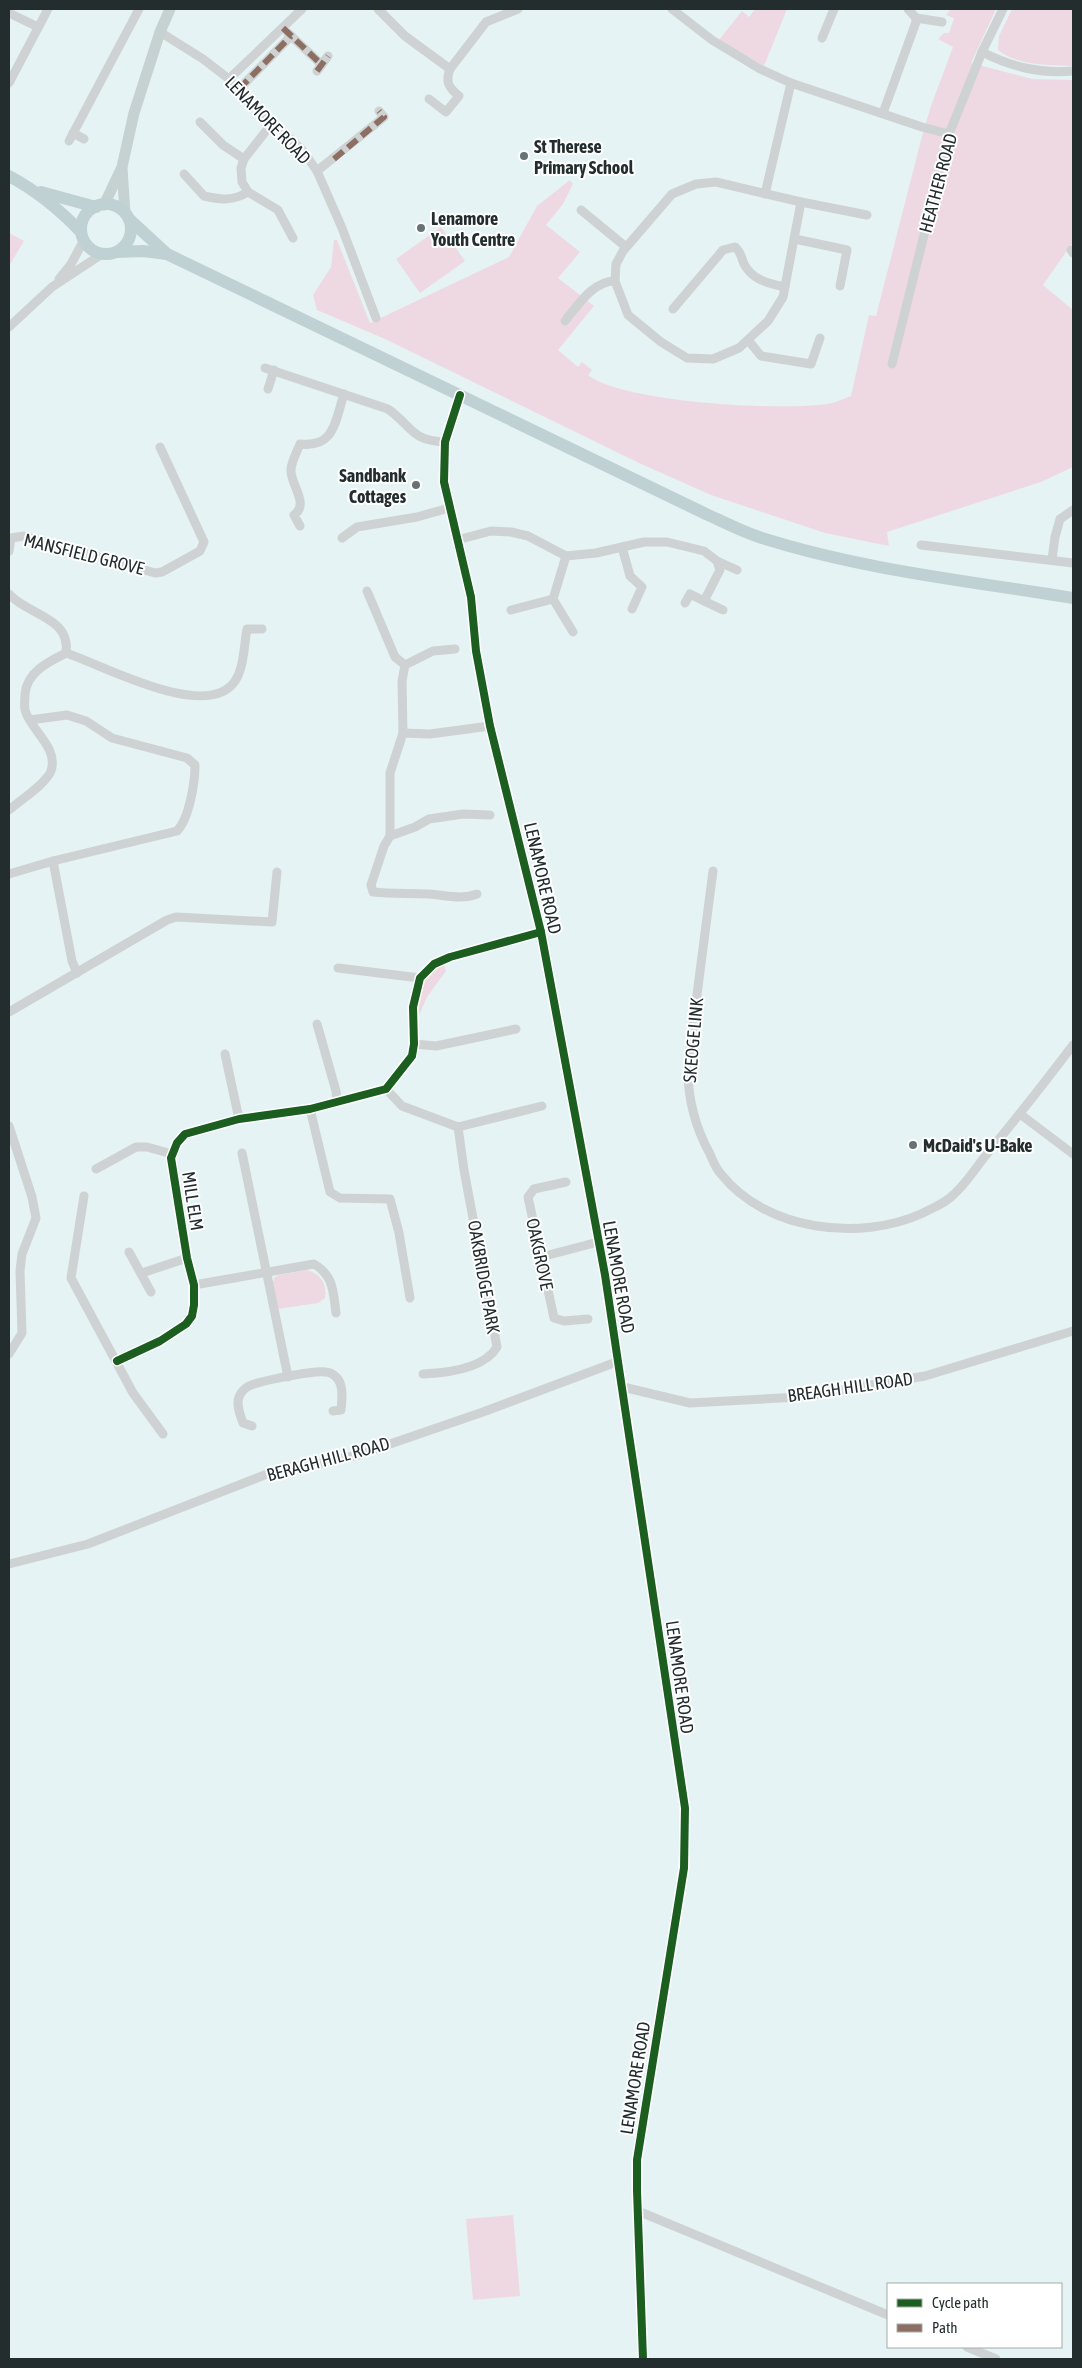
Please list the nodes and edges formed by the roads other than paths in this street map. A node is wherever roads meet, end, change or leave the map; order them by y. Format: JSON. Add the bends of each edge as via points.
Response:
{"nodes":[{"id":1,"x":48,"y":9,"type":"edge"},
{"id":2,"x":140,"y":9,"type":"edge"},
{"id":3,"x":170,"y":9,"type":"edge"},
{"id":4,"x":302,"y":9,"type":"edge"},
{"id":5,"x":379,"y":9,"type":"edge"},
{"id":6,"x":518,"y":9,"type":"edge"},
{"id":7,"x":672,"y":9,"type":"edge"},
{"id":8,"x":834,"y":9,"type":"edge"},
{"id":9,"x":908,"y":9,"type":"edge"},
{"id":10,"x":1003,"y":9,"type":"edge"},
{"id":11,"x":9,"y":13,"type":"edge"},
{"id":12,"x":916,"y":18,"type":"junction"},
{"id":13,"x":942,"y":22,"type":"dead end"},
{"id":14,"x":38,"y":27,"type":"junction"},
{"id":15,"x":283,"y":28,"type":"junction"},
{"id":16,"x":160,"y":32,"type":"junction"},
{"id":17,"x":291,"y":36,"type":"junction"},
{"id":18,"x":822,"y":38,"type":"dead end"},
{"id":19,"x":982,"y":52,"type":"junction"},
{"id":20,"x":328,"y":56,"type":"dead end"},
{"id":21,"x":450,"y":69,"type":"junction"},
{"id":22,"x":1073,"y":71,"type":"edge"},
{"id":23,"x":229,"y":79,"type":"junction"},
{"id":24,"x":9,"y":83,"type":"edge"},
{"id":25,"x":791,"y":83,"type":"junction"},
{"id":26,"x":239,"y":89,"type":"junction"},
{"id":27,"x":429,"y":99,"type":"dead end"},
{"id":28,"x":379,"y":111,"type":"dead end"},
{"id":29,"x":884,"y":112,"type":"junction"},
{"id":30,"x":200,"y":122,"type":"dead end"},
{"id":31,"x":273,"y":122,"type":"junction"},
{"id":32,"x":949,"y":134,"type":"junction"},
{"id":33,"x":84,"y":139,"type":"dead end"},
{"id":34,"x":244,"y":159,"type":"junction"},
{"id":35,"x":122,"y":166,"type":"junction"},
{"id":36,"x":317,"y":171,"type":"junction"},
{"id":37,"x":184,"y":174,"type":"dead end"},
{"id":38,"x":9,"y":176,"type":"edge"},
{"id":39,"x":36,"y":191,"type":"junction"},
{"id":40,"x":248,"y":192,"type":"junction"},
{"id":41,"x":765,"y":194,"type":"junction"},
{"id":42,"x":801,"y":202,"type":"junction"},
{"id":43,"x":100,"y":206,"type":"junction"},
{"id":44,"x":581,"y":210,"type":"dead end"},
{"id":45,"x":867,"y":215,"type":"dead end"},
{"id":46,"x":127,"y":216,"type":"junction"},
{"id":47,"x":83,"y":236,"type":"junction"},
{"id":48,"x":293,"y":238,"type":"dead end"},
{"id":49,"x":795,"y":239,"type":"junction"},
{"id":50,"x":626,"y":247,"type":"junction"},
{"id":51,"x":117,"y":252,"type":"junction"},
{"id":52,"x":102,"y":254,"type":"junction"},
{"id":53,"x":167,"y":254,"type":"junction"},
{"id":54,"x":615,"y":281,"type":"junction"},
{"id":55,"x":840,"y":286,"type":"dead end"},
{"id":56,"x":52,"y":287,"type":"junction"},
{"id":57,"x":785,"y":287,"type":"junction"},
{"id":58,"x":673,"y":309,"type":"dead end"},
{"id":59,"x":376,"y":318,"type":"dead end"},
{"id":60,"x":565,"y":321,"type":"dead end"},
{"id":61,"x":9,"y":326,"type":"edge"},
{"id":62,"x":820,"y":338,"type":"dead end"},
{"id":63,"x":748,"y":340,"type":"junction"},
{"id":64,"x":892,"y":364,"type":"dead end"},
{"id":65,"x":268,"y":388,"type":"dead end"},
{"id":66,"x":344,"y":394,"type":"junction"},
{"id":67,"x":460,"y":395,"type":"junction"},
{"id":68,"x":445,"y":442,"type":"junction"},
{"id":69,"x":160,"y":447,"type":"dead end"},
{"id":70,"x":449,"y":508,"type":"junction"},
{"id":71,"x":1073,"y":510,"type":"edge"},
{"id":72,"x":300,"y":526,"type":"dead end"},
{"id":73,"x":342,"y":538,"type":"dead end"},
{"id":74,"x":457,"y":540,"type":"junction"},
{"id":75,"x":921,"y":545,"type":"dead end"},
{"id":76,"x":622,"y":547,"type":"junction"},
{"id":77,"x":9,"y":551,"type":"edge"},
{"id":78,"x":566,"y":556,"type":"junction"},
{"id":79,"x":1052,"y":560,"type":"junction"},
{"id":80,"x":717,"y":562,"type":"junction"},
{"id":81,"x":1073,"y":563,"type":"edge"},
{"id":82,"x":737,"y":570,"type":"dead end"},
{"id":83,"x":367,"y":591,"type":"dead end"},
{"id":84,"x":9,"y":594,"type":"edge"},
{"id":85,"x":1073,"y":598,"type":"edge"},
{"id":86,"x":553,"y":599,"type":"junction"},
{"id":87,"x":704,"y":601,"type":"junction"},
{"id":88,"x":685,"y":603,"type":"dead end"},
{"id":89,"x":632,"y":609,"type":"dead end"},
{"id":90,"x":511,"y":610,"type":"dead end"},
{"id":91,"x":723,"y":610,"type":"dead end"},
{"id":92,"x":262,"y":629,"type":"dead end"},
{"id":93,"x":573,"y":632,"type":"dead end"},
{"id":94,"x":454,"y":648,"type":"dead end"},
{"id":95,"x":66,"y":653,"type":"junction"},
{"id":96,"x":405,"y":666,"type":"junction"},
{"id":97,"x":30,"y":720,"type":"junction"},
{"id":98,"x":490,"y":726,"type":"junction"},
{"id":99,"x":403,"y":733,"type":"junction"},
{"id":100,"x":9,"y":810,"type":"edge"},
{"id":101,"x":490,"y":815,"type":"dead end"},
{"id":102,"x":390,"y":836,"type":"junction"},
{"id":103,"x":52,"y":860,"type":"junction"},
{"id":104,"x":713,"y":870,"type":"dead end"},
{"id":105,"x":277,"y":872,"type":"dead end"},
{"id":106,"x":9,"y":874,"type":"edge"},
{"id":107,"x":477,"y":894,"type":"dead end"},
{"id":108,"x":541,"y":932,"type":"junction"},
{"id":109,"x":338,"y":968,"type":"dead end"},
{"id":110,"x":77,"y":973,"type":"junction"},
{"id":111,"x":420,"y":978,"type":"junction"},
{"id":112,"x":9,"y":1012,"type":"edge"},
{"id":113,"x":317,"y":1024,"type":"dead end"},
{"id":114,"x":516,"y":1029,"type":"dead end"},
{"id":115,"x":414,"y":1044,"type":"junction"},
{"id":116,"x":1073,"y":1045,"type":"edge"},
{"id":117,"x":225,"y":1054,"type":"dead end"},
{"id":118,"x":386,"y":1089,"type":"junction"},
{"id":119,"x":337,"y":1102,"type":"junction"},
{"id":120,"x":542,"y":1106,"type":"dead end"},
{"id":121,"x":310,"y":1109,"type":"junction"},
{"id":122,"x":1020,"y":1114,"type":"junction"},
{"id":123,"x":239,"y":1119,"type":"junction"},
{"id":124,"x":9,"y":1126,"type":"edge"},
{"id":125,"x":458,"y":1127,"type":"junction"},
{"id":126,"x":242,"y":1153,"type":"dead end"},
{"id":127,"x":172,"y":1154,"type":"junction"},
{"id":128,"x":1073,"y":1154,"type":"edge"},
{"id":129,"x":96,"y":1169,"type":"dead end"},
{"id":130,"x":566,"y":1182,"type":"dead end"},
{"id":131,"x":84,"y":1196,"type":"dead end"},
{"id":132,"x":598,"y":1242,"type":"junction"},
{"id":133,"x":129,"y":1252,"type":"dead end"},
{"id":134,"x":540,"y":1257,"type":"junction"},
{"id":135,"x":187,"y":1258,"type":"junction"},
{"id":136,"x":142,"y":1273,"type":"junction"},
{"id":137,"x":266,"y":1273,"type":"junction"},
{"id":138,"x":194,"y":1285,"type":"junction"},
{"id":139,"x":151,"y":1292,"type":"dead end"},
{"id":140,"x":410,"y":1298,"type":"dead end"},
{"id":141,"x":336,"y":1313,"type":"dead end"},
{"id":142,"x":588,"y":1319,"type":"dead end"},
{"id":143,"x":1073,"y":1331,"type":"edge"},
{"id":144,"x":9,"y":1354,"type":"edge"},
{"id":145,"x":117,"y":1361,"type":"junction"},
{"id":146,"x":619,"y":1361,"type":"junction"},
{"id":147,"x":423,"y":1374,"type":"dead end"},
{"id":148,"x":288,"y":1377,"type":"junction"},
{"id":149,"x":623,"y":1387,"type":"junction"},
{"id":150,"x":333,"y":1411,"type":"dead end"},
{"id":151,"x":252,"y":1426,"type":"dead end"},
{"id":152,"x":163,"y":1434,"type":"dead end"},
{"id":153,"x":9,"y":1564,"type":"edge"},
{"id":154,"x":638,"y":2211,"type":"junction"},
{"id":155,"x":887,"y":2315,"type":"edge"},
{"id":156,"x":969,"y":2348,"type":"edge"},
{"id":157,"x":643,"y":2359,"type":"edge"},
{"id":158,"x":996,"y":2359,"type":"edge"}],
"edges":[{"from":1,"to":14,"type":"street"},
{"from":2,"to":33,"type":"street","via":[[71,137]]},
{"from":3,"to":16,"type":"main road"},
{"from":4,"to":15,"type":"street"},
{"from":5,"to":21,"type":"street","via":[[405,36]]},
{"from":6,"to":21,"type":"street","via":[[486,22]]},
{"from":7,"to":25,"type":"street","via":[[733,54]]},
{"from":8,"to":18,"type":"street"},
{"from":9,"to":12,"type":"street"},
{"from":10,"to":19,"type":"street","name":"HEATHER ROAD"},
{"from":11,"to":14,"type":"street"},
{"from":12,"to":13,"type":"street"},
{"from":12,"to":29,"type":"street"},
{"from":14,"to":24,"type":"street"},
{"from":15,"to":17,"type":"street"},
{"from":15,"to":23,"type":"street"},
{"from":16,"to":23,"type":"street","name":"LENAMORE ROAD"},
{"from":16,"to":35,"type":"main road","via":[[134,113]]},
{"from":17,"to":20,"type":"street","via":[[319,68]]},
{"from":17,"to":26,"type":"street"},
{"from":19,"to":22,"type":"street","via":[[1008,65],[1037,71]]},
{"from":19,"to":32,"type":"street","name":"HEATHER ROAD"},
{"from":21,"to":27,"type":"street","via":[[448,86],[459,96],[446,112]]},
{"from":23,"to":26,"type":"street","name":"LENAMORE ROAD"},
{"from":25,"to":29,"type":"street"},
{"from":25,"to":41,"type":"street"},
{"from":26,"to":31,"type":"street","name":"LENAMORE ROAD"},
{"from":28,"to":36,"type":"street","via":[[384,117]]},
{"from":29,"to":32,"type":"street"},
{"from":30,"to":34,"type":"street","via":[[223,145]]},
{"from":31,"to":34,"type":"street"},
{"from":31,"to":36,"type":"street","name":"LENAMORE ROAD","via":[[303,151]]},
{"from":32,"to":64,"type":"street","name":"HEATHER ROAD"},
{"from":34,"to":40,"type":"street","via":[[242,182]]},
{"from":35,"to":43,"type":"main road"},
{"from":35,"to":46,"type":"main road"},
{"from":36,"to":59,"type":"street","name":"LENAMORE ROAD"},
{"from":37,"to":40,"type":"street","via":[[204,196],[229,199]]},
{"from":38,"to":39,"type":"highway"},
{"from":39,"to":43,"type":"highway"},
{"from":39,"to":47,"type":"highway","via":[[63,213]]},
{"from":40,"to":48,"type":"street","via":[[278,210]]},
{"from":41,"to":42,"type":"street"},
{"from":41,"to":50,"type":"street","via":[[716,182],[696,184],[672,194]]},
{"from":42,"to":45,"type":"street"},
{"from":42,"to":49,"type":"street"},
{"from":43,"to":46,"type":"highway","via":[[119,208]]},
{"from":43,"to":47,"type":"highway","via":[[85,217]]},
{"from":44,"to":50,"type":"street"},
{"from":46,"to":51,"type":"highway","via":[[128,242]]},
{"from":46,"to":53,"type":"highway"},
{"from":47,"to":52,"type":"highway","via":[[88,246]]},
{"from":47,"to":56,"type":"street","via":[[71,264]]},
{"from":49,"to":55,"type":"street","via":[[847,250]]},
{"from":49,"to":57,"type":"street"},
{"from":50,"to":54,"type":"street","via":[[616,264]]},
{"from":51,"to":52,"type":"highway"},
{"from":51,"to":53,"type":"highway"},
{"from":52,"to":56,"type":"street"},
{"from":53,"to":67,"type":"highway"},
{"from":54,"to":60,"type":"street","via":[[603,282],[596,287]]},
{"from":54,"to":63,"type":"street","via":[[628,315],[687,358],[713,359],[739,348]]},
{"from":56,"to":61,"type":"street"},
{"from":57,"to":58,"type":"street","via":[[754,277],[739,250],[729,247],[722,250]]},
{"from":57,"to":63,"type":"street","via":[[783,297],[768,321]]},
{"from":62,"to":63,"type":"street","via":[[811,364],[761,356]]},
{"from":65,"to":66,"type":"street","via":[[269,369]]},
{"from":66,"to":68,"type":"street","via":[[388,409],[414,434]]},
{"from":66,"to":72,"type":"street","via":[[331,435],[319,444],[300,444],[291,471],[300,505],[294,515]]},
{"from":67,"to":68,"type":"street","name":"LENAMORE ROAD"},
{"from":67,"to":85,"type":"highway","via":[[760,537],[873,566]]},
{"from":68,"to":70,"type":"street","name":"LENAMORE ROAD","via":[[444,482]]},
{"from":69,"to":77,"type":"street","name":"MANSFIELD GROVE","via":[[204,542],[200,551],[156,573],[24,536],[11,538]]},
{"from":70,"to":73,"type":"street","via":[[357,527]]},
{"from":70,"to":74,"type":"street","name":"LENAMORE ROAD"},
{"from":71,"to":79,"type":"street","via":[[1060,519]]},
{"from":74,"to":78,"type":"street","via":[[491,531],[511,532],[528,536]]},
{"from":74,"to":98,"type":"street","name":"LENAMORE ROAD","via":[[471,597],[476,652]]},
{"from":75,"to":79,"type":"street"},
{"from":76,"to":78,"type":"street"},
{"from":76,"to":80,"type":"street","via":[[666,542],[704,551]]},
{"from":76,"to":89,"type":"street","via":[[630,576],[642,587]]},
{"from":78,"to":86,"type":"street"},
{"from":79,"to":81,"type":"street"},
{"from":80,"to":82,"type":"street"},
{"from":80,"to":87,"type":"street","via":[[720,570]]},
{"from":83,"to":96,"type":"street","via":[[395,657]]},
{"from":84,"to":95,"type":"street","via":[[59,627],[65,635]]},
{"from":86,"to":90,"type":"street"},
{"from":86,"to":93,"type":"street"},
{"from":87,"to":88,"type":"street","via":[[690,594]]},
{"from":87,"to":91,"type":"street"},
{"from":92,"to":95,"type":"street","via":[[247,629],[239,673],[234,683],[212,695],[177,694],[142,684]]},
{"from":94,"to":96,"type":"street","via":[[433,651]]},
{"from":95,"to":97,"type":"street","via":[[35,672],[26,689],[25,711]]},
{"from":96,"to":99,"type":"street","via":[[402,682]]},
{"from":97,"to":100,"type":"street","via":[[52,758],[51,772]]},
{"from":97,"to":103,"type":"street","via":[[67,715],[86,721],[112,738],[187,758],[195,765],[184,825],[177,831]]},
{"from":98,"to":99,"type":"street","via":[[430,734]]},
{"from":98,"to":108,"type":"street","name":"LENAMORE ROAD"},
{"from":99,"to":102,"type":"street","via":[[390,773]]},
{"from":101,"to":102,"type":"street","via":[[464,814],[429,819]]},
{"from":102,"to":107,"type":"street","via":[[371,885],[373,892],[466,898]]},
{"from":103,"to":106,"type":"street"},
{"from":103,"to":110,"type":"street"},
{"from":104,"to":122,"type":"street","name":"SKEOGE LINK","via":[[688,1064],[688,1089],[692,1115],[712,1159],[720,1174],[747,1200],[779,1216],[828,1228],[870,1229],[905,1221],[952,1197]]},
{"from":105,"to":110,"type":"street","via":[[272,922],[176,917]]},
{"from":108,"to":111,"type":"street","via":[[450,957],[434,964]]},
{"from":108,"to":132,"type":"street","name":"LENAMORE ROAD"},
{"from":109,"to":111,"type":"street"},
{"from":110,"to":112,"type":"street"},
{"from":111,"to":115,"type":"street","via":[[413,1007]]},
{"from":113,"to":119,"type":"street"},
{"from":114,"to":115,"type":"street","via":[[436,1046]]},
{"from":115,"to":118,"type":"street","via":[[412,1056]]},
{"from":116,"to":122,"type":"street","name":"SKEOGE LINK"},
{"from":117,"to":123,"type":"street"},
{"from":118,"to":119,"type":"street"},
{"from":118,"to":125,"type":"street","via":[[402,1106]]},
{"from":119,"to":121,"type":"street"},
{"from":120,"to":125,"type":"street"},
{"from":121,"to":123,"type":"street","name":"MILL ELM"},
{"from":121,"to":140,"type":"street","via":[[330,1192],[340,1198],[390,1199]]},
{"from":122,"to":128,"type":"street"},
{"from":123,"to":127,"type":"street","name":"MILL ELM","via":[[185,1134]]},
{"from":124,"to":144,"type":"street","via":[[36,1218],[22,1254],[22,1333]]},
{"from":125,"to":147,"type":"street","name":"OAKBRIDGE PARK","via":[[496,1347],[488,1358],[472,1364],[443,1374]]},
{"from":126,"to":137,"type":"street"},
{"from":127,"to":129,"type":"street","name":"MILL ELM","via":[[136,1147]]},
{"from":127,"to":135,"type":"street","name":"MILL ELM"},
{"from":130,"to":134,"type":"street","name":"OAKGROVE","via":[[534,1189],[528,1197]]},
{"from":131,"to":145,"type":"street","via":[[71,1278]]},
{"from":132,"to":134,"type":"street"},
{"from":132,"to":146,"type":"street","name":"LENAMORE ROAD"},
{"from":133,"to":136,"type":"street"},
{"from":134,"to":142,"type":"street","name":"OAKGROVE","via":[[554,1318],[564,1322]]},
{"from":135,"to":136,"type":"street","name":"MILL ELM"},
{"from":135,"to":138,"type":"street","name":"MILL ELM"},
{"from":136,"to":139,"type":"street"},
{"from":137,"to":138,"type":"street"},
{"from":137,"to":141,"type":"street","via":[[314,1264],[325,1271],[331,1284]]},
{"from":137,"to":148,"type":"street"},
{"from":138,"to":145,"type":"street","name":"MILL ELM","via":[[192,1316],[186,1324],[160,1341]]},
{"from":143,"to":149,"type":"street","name":"BREAGH HILL ROAD","via":[[925,1376],[800,1397],[690,1404]]},
{"from":145,"to":152,"type":"street","via":[[138,1402]]},
{"from":146,"to":149,"type":"street","name":"LENAMORE ROAD"},
{"from":146,"to":153,"type":"street","name":"BERAGH HILL ROAD","via":[[502,1406],[358,1454],[313,1465],[285,1467],[88,1544]]},
{"from":148,"to":150,"type":"street","via":[[326,1372],[334,1375],[340,1384],[342,1401],[341,1410]]},
{"from":148,"to":151,"type":"street","via":[[251,1385],[243,1390],[239,1396],[242,1423]]},
{"from":149,"to":154,"type":"street","name":"LENAMORE ROAD","via":[[685,1808],[686,1836],[684,1868],[646,2097],[637,2182]]},
{"from":154,"to":155,"type":"street"},
{"from":154,"to":157,"type":"street","name":"LENAMORE ROAD"},
{"from":156,"to":158,"type":"street"}]}
